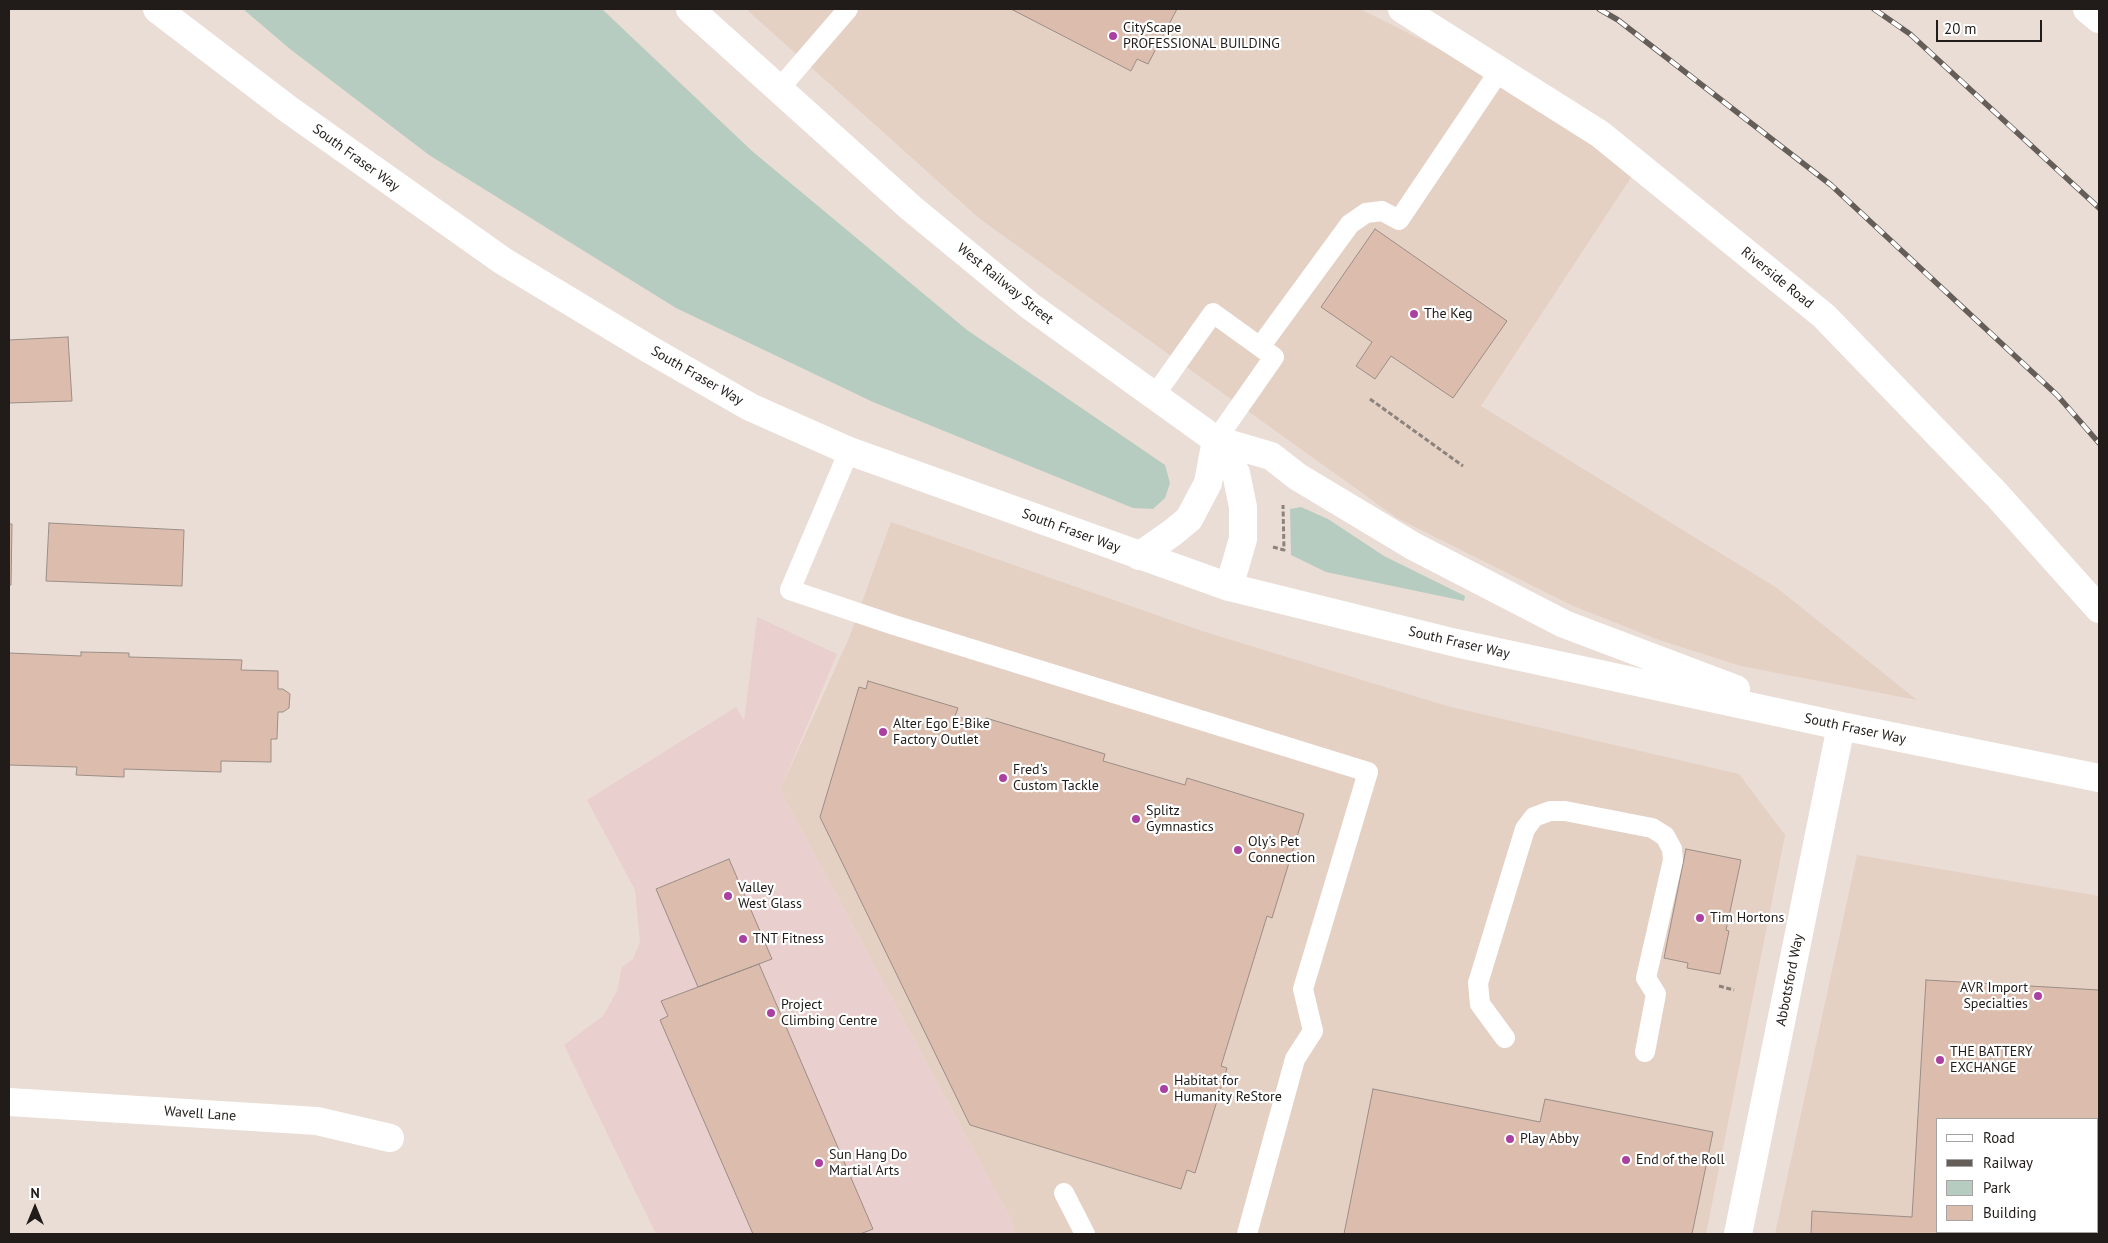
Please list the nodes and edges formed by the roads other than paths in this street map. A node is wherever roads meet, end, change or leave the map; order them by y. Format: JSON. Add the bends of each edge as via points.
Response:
{"nodes":[{"id":1,"x":157,"y":9,"type":"edge"},
{"id":2,"x":690,"y":9,"type":"edge"},
{"id":3,"x":848,"y":9,"type":"edge"},
{"id":4,"x":1402,"y":9,"type":"edge"},
{"id":5,"x":2088,"y":9,"type":"edge"},
{"id":6,"x":2099,"y":19,"type":"edge"},
{"id":7,"x":1500,"y":70,"type":"junction"},
{"id":8,"x":779,"y":89,"type":"junction"},
{"id":9,"x":1267,"y":352,"type":"junction"},
{"id":10,"x":1154,"y":396,"type":"junction"},
{"id":11,"x":1216,"y":440,"type":"junction"},
{"id":12,"x":849,"y":451,"type":"junction"},
{"id":13,"x":1139,"y":556,"type":"junction"},
{"id":14,"x":1229,"y":587,"type":"junction"},
{"id":15,"x":2099,"y":608,"type":"edge"},
{"id":16,"x":1841,"y":726,"type":"junction"},
{"id":17,"x":2099,"y":778,"type":"edge"},
{"id":18,"x":1505,"y":1038,"type":"dead end"},
{"id":19,"x":1645,"y":1052,"type":"dead end"},
{"id":20,"x":9,"y":1102,"type":"edge"},
{"id":21,"x":390,"y":1138,"type":"dead end"},
{"id":22,"x":1064,"y":1193,"type":"dead end"},
{"id":23,"x":1085,"y":1234,"type":"edge"},
{"id":24,"x":1247,"y":1234,"type":"edge"},
{"id":25,"x":1738,"y":1234,"type":"edge"}],
"edges":[{"from":1,"to":12,"type":"main road","name":"South Fraser Way","via":[[296,115],[503,261],[750,407]]},
{"from":2,"to":8,"type":"main road","name":"West Railway Street"},
{"from":3,"to":8,"type":"lane"},
{"from":4,"to":7,"type":"main road","name":"Riverside Road"},
{"from":5,"to":6,"type":"main road"},
{"from":7,"to":9,"type":"lane","via":[[1399,220],[1382,212],[1366,213],[1350,224]]},
{"from":7,"to":15,"type":"main road","name":"Riverside Road","via":[[1600,134],[1824,316],[1997,495]]},
{"from":8,"to":10,"type":"main road","name":"West Railway Street","via":[[911,208],[1030,306]]},
{"from":9,"to":10,"type":"lane","via":[[1213,313]]},
{"from":9,"to":11,"type":"lane"},
{"from":10,"to":11,"type":"main road","name":"West Railway Street"},
{"from":11,"to":13,"type":"main road","via":[[1208,482],[1189,518]]},
{"from":11,"to":14,"type":"main road","name":"West Railway Street","via":[[1236,473],[1243,507],[1243,539]]},
{"from":11,"to":16,"type":"main road","via":[[1270,456],[1298,477],[1413,546],[1564,624]]},
{"from":12,"to":13,"type":"main road","name":"South Fraser Way"},
{"from":12,"to":24,"type":"lane","via":[[790,590],[1368,772],[1303,988],[1313,1031],[1295,1059]]},
{"from":13,"to":14,"type":"main road","name":"South Fraser Way"},
{"from":14,"to":16,"type":"main road","name":"South Fraser Way","via":[[1456,643]]},
{"from":16,"to":17,"type":"main road","name":"South Fraser Way"},
{"from":16,"to":25,"type":"main road","name":"Abbotsford Way"},
{"from":18,"to":19,"type":"lane","via":[[1480,1004],[1478,983],[1525,828],[1534,817],[1550,811],[1565,811],[1652,828],[1665,836],[1672,849],[1673,860],[1646,978],[1656,994]]},
{"from":20,"to":21,"type":"main road","name":"Wavell Lane","via":[[317,1121]]},
{"from":22,"to":23,"type":"lane"}]}
